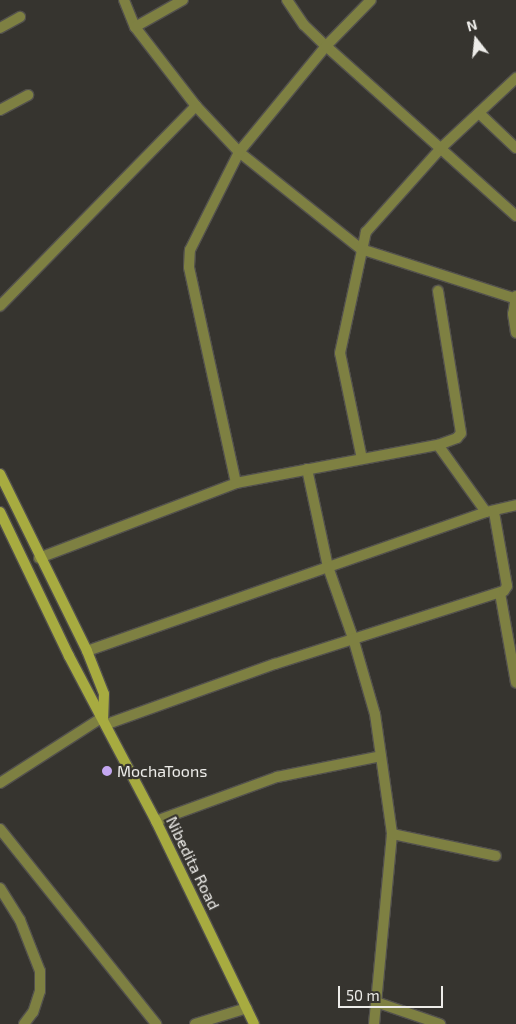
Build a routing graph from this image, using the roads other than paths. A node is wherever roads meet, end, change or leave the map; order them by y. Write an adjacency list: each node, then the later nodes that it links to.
1 (124, 0): 6 (street)
2 (183, 0): 6 (street)
3 (287, 0): 8 (street)
4 (370, 0): 8 (street)
5 (20, 17): 7 (street)
6 (135, 27): 11 (street)
7 (0, 28)
8 (326, 46): 14 (street); 16 (street)
9 (516, 78): 13 (street)
10 (28, 95): 12 (street)
11 (196, 106): 16 (street); 21 (street)
12 (0, 110)
13 (479, 113): 14 (street); 15 (street)
14 (441, 148): 17 (street); 18 (street)
15 (516, 148)
16 (239, 152): 18 (street); 27 (street)
17 (516, 216)
18 (362, 249): 20 (street); 24 (street)
19 (438, 291): 23 (street)
20 (515, 297): 22 (street)
21 (0, 306)
22 (516, 333)
23 (438, 445): 24 (street); 30 (street)
24 (362, 459): 25 (street)
25 (307, 469): 27 (street); 32 (street)
26 (0, 474): 31 (street, Nibedita Road)
27 (236, 483): 31 (street)
28 (516, 504): 30 (street)
29 (0, 512): 37 (street, Nibedita Road)
30 (490, 512): 32 (street); 33 (street)
31 (39, 558): 35 (street, Nibedita Road)
32 (328, 567): 34 (street); 35 (street)
33 (500, 593): 34 (street); 36 (street)
34 (353, 638): 37 (street); 38 (street)
35 (87, 650): 37 (street, Nibedita Road)
36 (516, 683)
37 (105, 720): 39 (street); 40 (street, Nibedita Road)
38 (381, 756): 40 (street); 42 (street)
39 (0, 783)
40 (156, 821): 46 (street, Nibedita Road)
41 (0, 829): 48 (street)
42 (392, 834): 43 (street); 45 (street)
43 (496, 856)
44 (0, 888): 47 (street)
45 (376, 1002): 51 (street); 52 (street)
46 (247, 1008): 49 (street); 50 (street, Nibedita Road)
47 (24, 1024)
48 (156, 1024)
49 (195, 1024)
50 (254, 1024)
51 (374, 1024)
52 (440, 1024)

